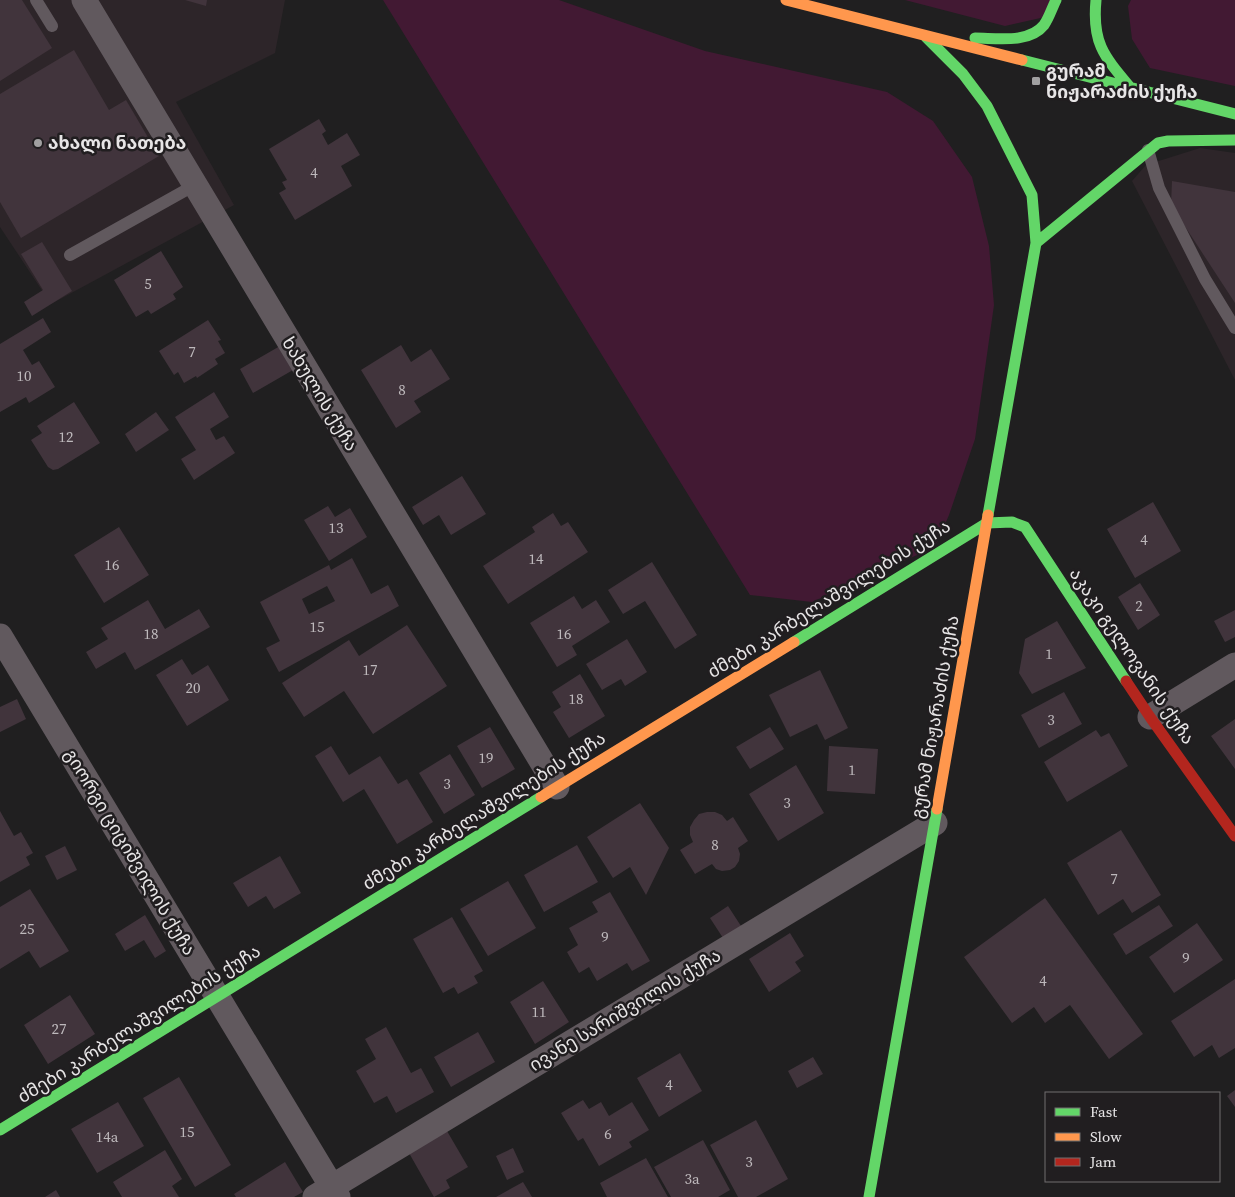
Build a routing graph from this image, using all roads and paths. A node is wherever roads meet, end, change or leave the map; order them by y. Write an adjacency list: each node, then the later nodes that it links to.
1 (36, 0): 6 (lane)
2 (84, 0): 12 (street, ხახულის ქუჩა)
3 (786, 0): 7 (main road)
4 (1056, 0): 7 (main road)
5 (1096, 0): 8 (main road)
6 (52, 26)
7 (926, 37): 8 (main road); 13 (main road, გურამ ნიჟარაძის ქუჩა)
8 (1129, 86): 9 (main road)
9 (1235, 114)
10 (1235, 140): 11 (main road)
11 (1148, 150): 13 (main road); 15 (lane)
12 (195, 185): 14 (lane); 20 (street, ხახულის ქუჩა)
13 (1036, 243): 16 (main road, გურამ ნიჟარაძის ქუჩა)
14 (70, 255)
15 (1235, 328)
16 (987, 523): 19 (main road, აკაკი გელოვანის ქუჩა); 20 (main road, ძმები კარბელაშვილების ქუჩა); 21 (main road, გურამ ნიჟარაძის ქუჩა)
17 (0, 636): 23 (street, გიორგი ციციშვილის ქუჩა)
18 (1235, 665): 19 (street)
19 (1150, 717): 22 (main road, აკაკი გელოვანის ქუჩა)
20 (557, 787): 23 (main road, ძმები კარბელაშვილების ქუჩა)
21 (935, 823): 25 (main road, გურამ ნიჟარაძის ქუჩა); 26 (street, ივანე სარიშვილის ქუჩა)
22 (1235, 836)
23 (217, 996): 24 (main road, ძმები კარბელაშვილების ქუჩა); 26 (street, გიორგი ციციშვილის ქუჩა)
24 (0, 1130)
25 (870, 1193): 27 (lane)
26 (328, 1194)
27 (857, 1197)

